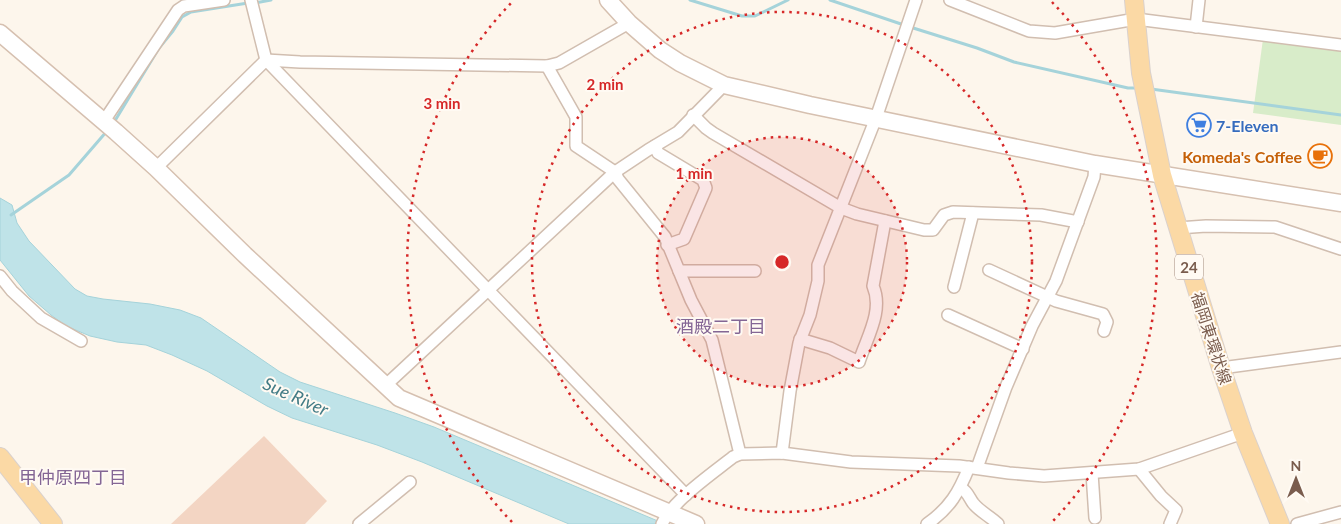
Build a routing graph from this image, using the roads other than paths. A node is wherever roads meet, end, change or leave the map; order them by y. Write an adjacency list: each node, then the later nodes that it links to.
1 (224, 0): 18 (street)
2 (251, 0): 13 (street)
3 (608, 0): 9 (street)
4 (916, 0): 17 (street)
5 (950, 0): 8 (street)
6 (1134, 0): 8 (main road, 福岡東環状線 / 24)
7 (1199, 0): 10 (street)
8 (1136, 19): 10 (street); 23 (main road, 福岡東環状線 / 24)
9 (629, 23): 14 (street); 15 (street)
10 (1196, 27): 12 (street)
11 (0, 33): 18 (street)
12 (1341, 45)
13 (266, 60): 14 (street); 21 (street); 37 (street)
14 (547, 66): 22 (street)
15 (724, 85): 16 (street); 17 (street)
16 (693, 115): 19 (street); 25 (street)
17 (876, 118): 20 (street); 25 (street)
18 (110, 126): 21 (street)
19 (655, 146): 22 (street); 30 (street)
20 (1095, 164): 23 (street); 28 (street)
21 (156, 168): 46 (street)
22 (615, 172): 30 (street); 37 (street)
23 (1162, 175): 24 (street); 29 (main road, 福岡東環状線 / 24)
24 (1341, 203)
25 (841, 208): 27 (street); 41 (street)
26 (973, 212): 27 (street); 28 (street); 36 (street)
27 (885, 221): 41 (street)
28 (1078, 222): 38 (street)
29 (1178, 228): 31 (street); 45 (main road, 福岡東環状線 / 24)
30 (667, 245): 33 (street)
31 (1341, 250)
32 (989, 270): 38 (street)
33 (679, 271): 34 (street); 49 (street)
34 (755, 272)
35 (0, 276): 42 (street)
36 (954, 287)
37 (487, 290): 46 (street); 56 (street)
38 (1047, 298): 40 (street); 43 (street)
39 (948, 315): 43 (street)
40 (1104, 331)
41 (800, 339): 48 (street)
42 (81, 341)
43 (1023, 349): 51 (street)
44 (1341, 352): 45 (street)
45 (1221, 368): 47 (main road, 福岡東環状線 / 24)
46 (386, 385): 59 (street)
47 (1243, 433): 52 (street); 66 (main road, 福岡東環状線 / 24)
48 (782, 453): 49 (street); 51 (street)
49 (740, 454): 56 (street)
50 (0, 457): 60 (main road)
51 (973, 467): 53 (street); 55 (street)
52 (1139, 469): 53 (street); 65 (street)
53 (1092, 473): 58 (street)
54 (410, 482): 61 (street)
55 (960, 488): 63 (street); 64 (street)
56 (686, 495): 59 (street)
57 (1341, 512): 67 (street)
58 (1095, 518)
59 (665, 519): 62 (street)
60 (53, 524)
61 (359, 524)
62 (696, 524)
63 (927, 524)
64 (998, 524)
65 (1170, 524)
66 (1280, 524)
67 (1297, 524)

